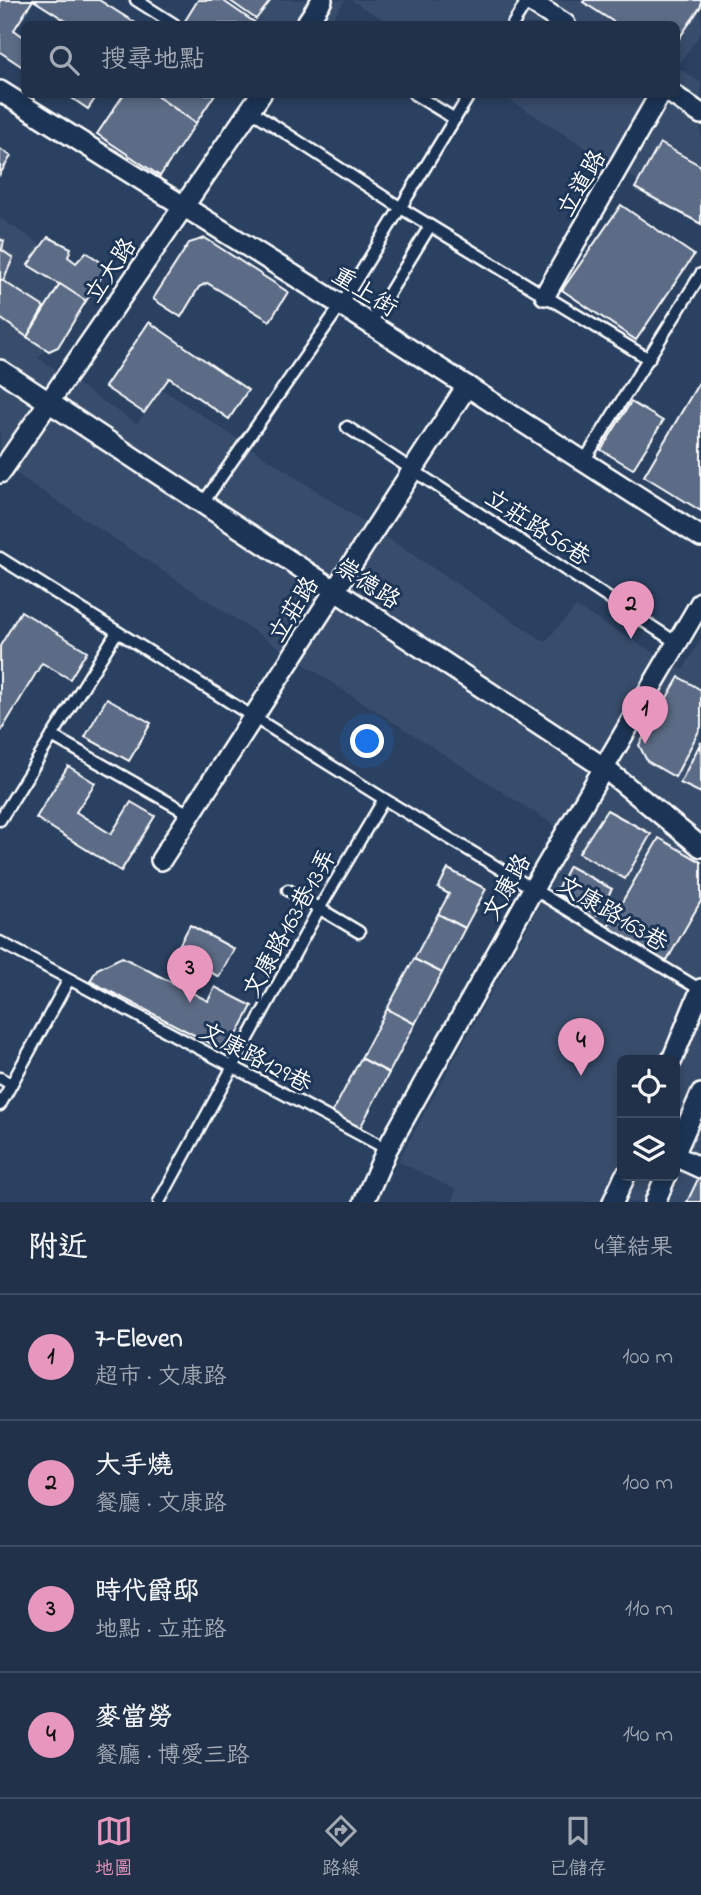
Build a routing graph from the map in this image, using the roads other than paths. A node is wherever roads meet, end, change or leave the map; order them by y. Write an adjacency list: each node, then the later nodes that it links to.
1 (136, 0): 4 (lane)
2 (322, 0): 5 (street)
3 (528, 0): 6 (lane); 7 (street)
4 (169, 21)
5 (308, 21)
6 (515, 21)
7 (560, 21)
8 (0, 91): 16 (street, 重上街)
9 (421, 98): 15 (lane)
10 (468, 98): 15 (lane)
11 (658, 98): 20 (street, 立道路)
12 (678, 98): 14 (street)
13 (255, 102): 16 (street, 立大路); 17 (lane)
14 (701, 114)
15 (455, 119): 17 (lane)
16 (183, 206): 21 (street, 重上街); 26 (street, 立大路)
17 (401, 208): 18 (lane); 21 (lane)
18 (430, 226): 20 (lane); 22 (lane)
19 (701, 274): 23 (lane)
20 (545, 295): 23 (lane)
21 (341, 304): 22 (street, 重上街); 31 (lane)
22 (371, 323): 25 (street, 重上街)
23 (649, 359): 28 (lane)
24 (0, 370): 26 (street, 崇德路)
25 (467, 386): 28 (street, 重上街); 29 (street, 立莊路)
26 (50, 402): 30 (street, 立大路); 31 (street, 崇德路)
27 (347, 427): 29 (lane, 立莊路56巷)
28 (584, 461): 32 (street, 重上街)
29 (411, 470): 34 (street, 立莊路); 37 (lane, 立莊路56巷)
30 (0, 473)
31 (203, 503): 34 (street, 崇德路)
32 (701, 537)
33 (0, 558): 36 (lane, 文康路163巷)
34 (334, 590): 38 (street, 立莊路); 40 (street, 崇德路)
35 (701, 602): 37 (street, 文康路)
36 (117, 632): 38 (lane, 文康路163巷); 39 (lane)
37 (677, 643): 40 (street, 文康路)
38 (254, 718): 41 (lane, 文康路163巷); 42 (street, 立莊路)
39 (52, 736): 42 (lane); 43 (lane)
40 (603, 767): 44 (street, 崇德路); 46 (street, 文康路)
41 (384, 799): 46 (lane, 文康路163巷); 48 (lane, 文康路163巷13弄)
42 (191, 815): 45 (street, 立莊路)
43 (0, 820)
44 (701, 847)
45 (161, 860)
46 (533, 889): 52 (lane, 文康路163巷); 60 (street, 文康路)
47 (288, 890): 48 (lane)
48 (319, 909): 49 (lane); 54 (lane, 文康路163巷13弄)
49 (359, 932)
50 (0, 942): 51 (lane, 文康路129巷)
51 (68, 981): 54 (lane, 文康路129巷); 56 (lane)
52 (701, 990): 53 (street)
53 (674, 1055)
54 (232, 1068): 60 (lane, 文康路129巷); 65 (lane, 文康路163巷13弄)
55 (0, 1078): 56 (lane)
56 (11, 1084): 58 (lane)
57 (701, 1094): 59 (street)
58 (0, 1105)
59 (680, 1142)
60 (387, 1150): 66 (street, 文康路)
61 (680, 1157): 62 (street)
62 (701, 1168)
63 (623, 1181): 67 (street)
64 (664, 1181): 68 (street)
65 (159, 1202)
66 (364, 1202)
67 (614, 1202)
68 (655, 1202)

